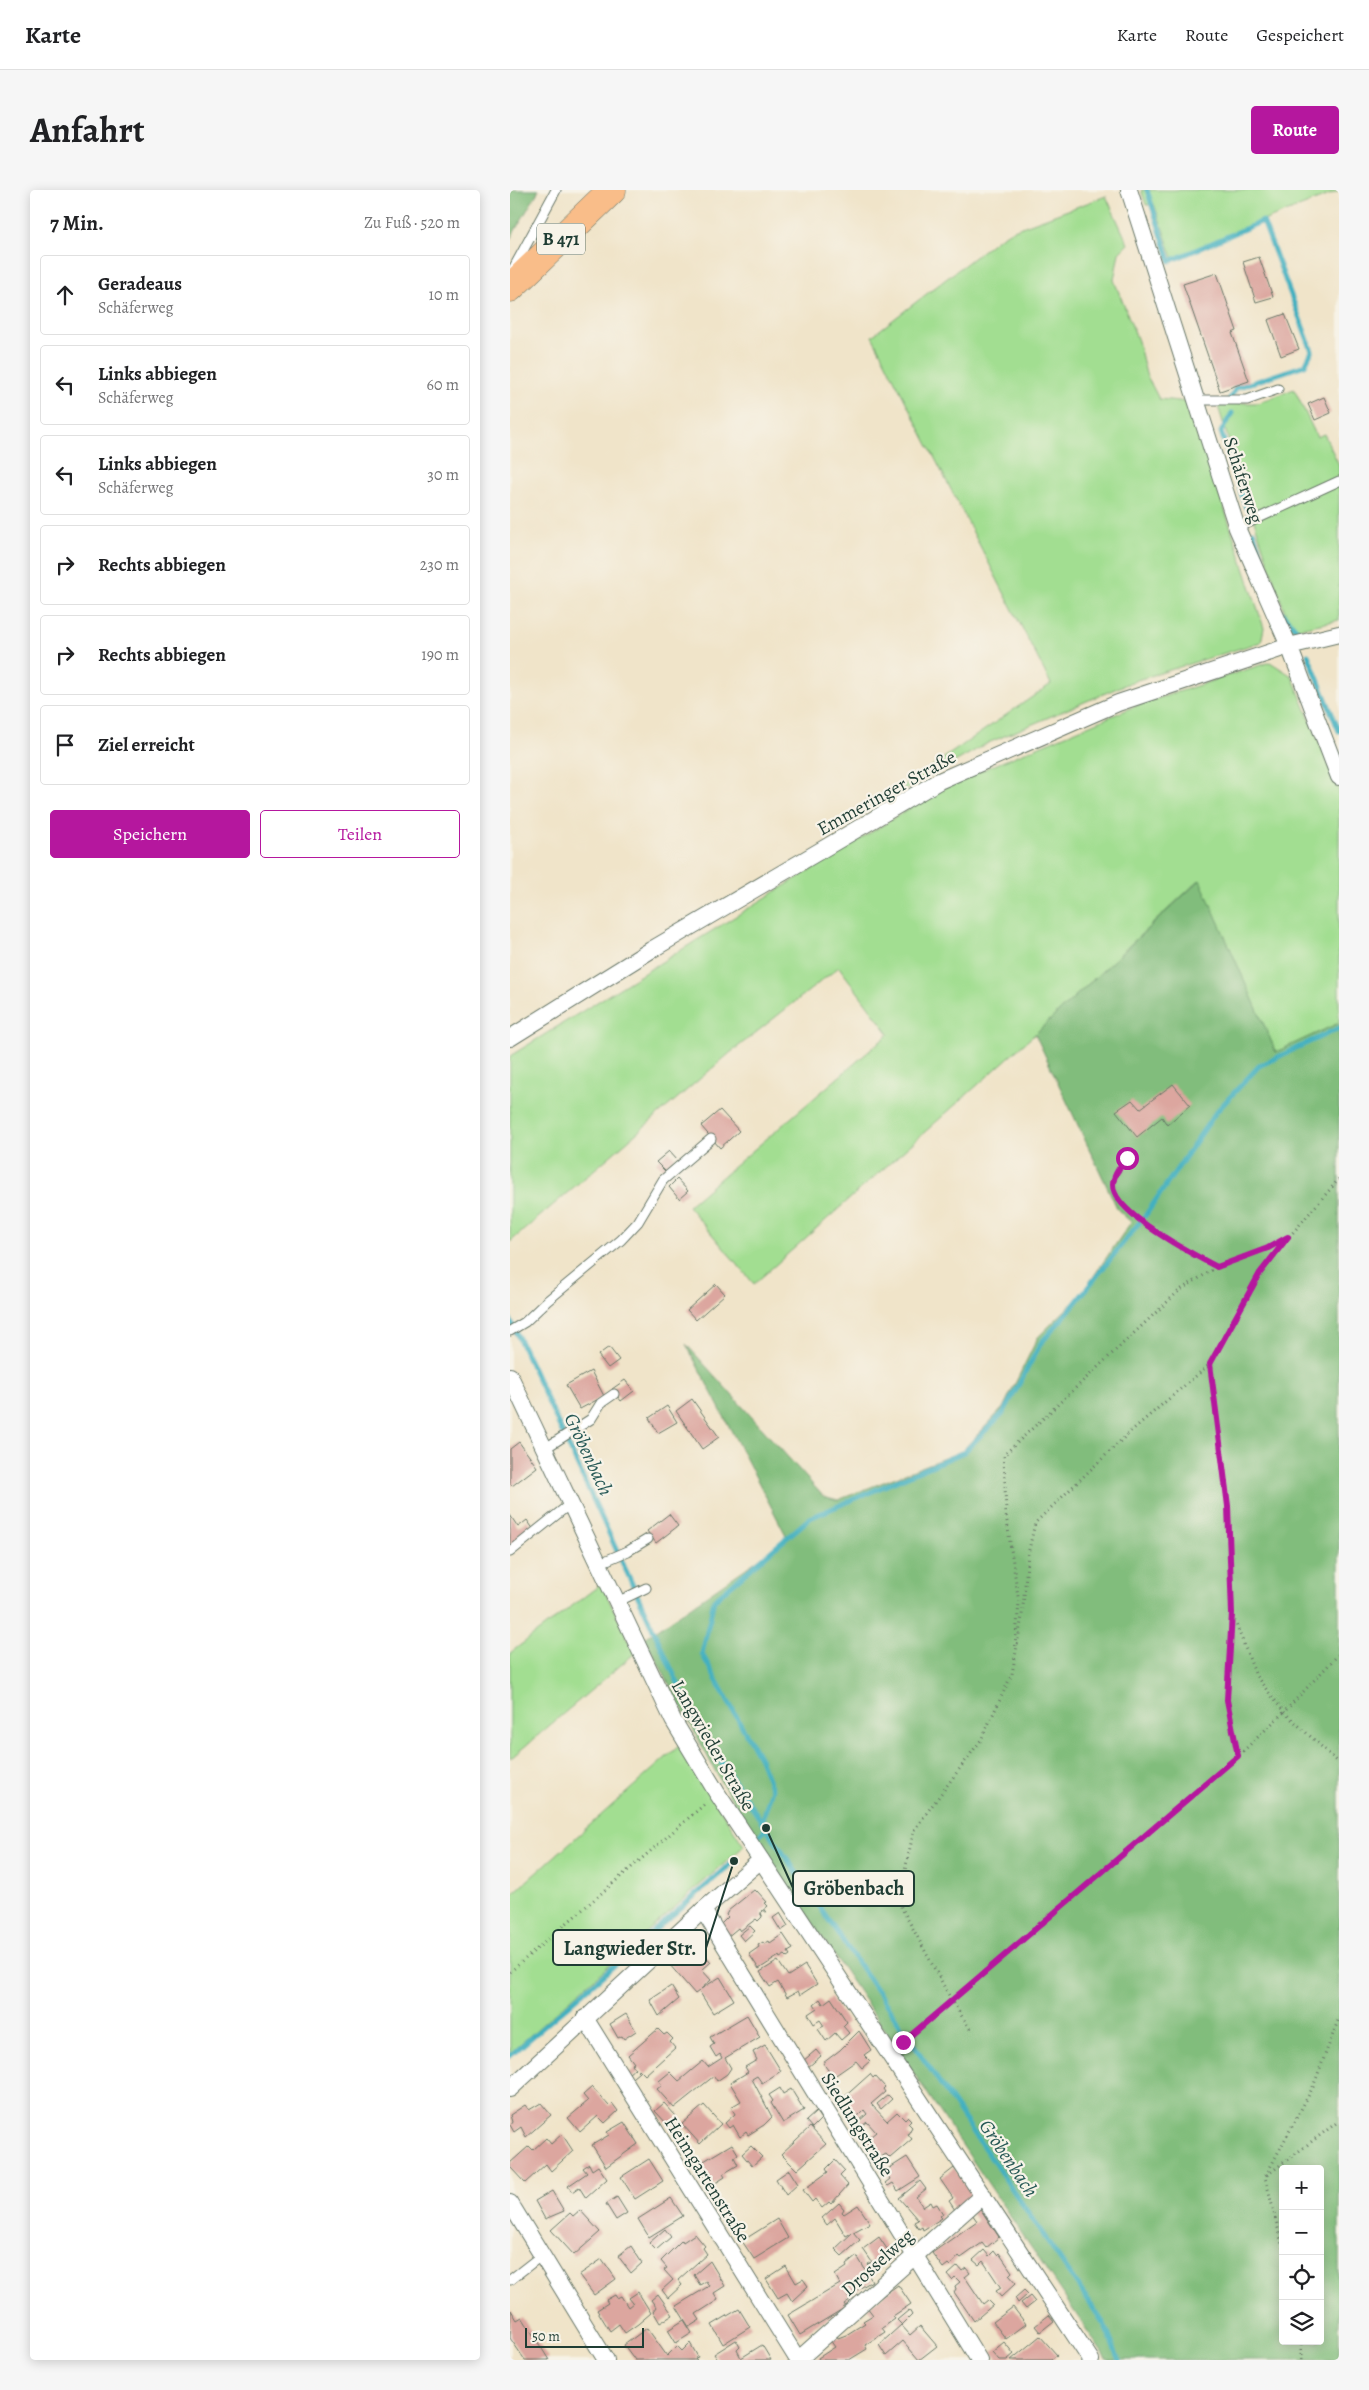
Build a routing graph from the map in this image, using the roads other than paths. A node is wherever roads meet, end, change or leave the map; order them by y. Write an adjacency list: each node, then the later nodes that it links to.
1 (556, 190): 4 (lane)
2 (612, 190): 5 (highway, B 471)
3 (1129, 190): 7 (street, Schäferweg)
4 (510, 275)
5 (510, 288)
6 (1278, 389): 7 (lane)
7 (1196, 400): 9 (street, Schäferweg)
8 (1339, 481): 9 (lane)
9 (1237, 528): 11 (street, Schäferweg)
10 (1339, 634): 11 (street, Emmeringer Straße)
11 (1289, 646): 12 (street, Schäferweg); 13 (street, Emmeringer Straße)
12 (1339, 777)
13 (510, 1038)
14 (711, 1139): 15 (lane)
15 (510, 1331)
16 (510, 1376): 18 (street, Langwieder Straße)
17 (614, 1394): 18 (lane)
18 (551, 1445): 19 (street, Langwieder Straße)
19 (570, 1504): 21 (lane); 22 (street, Langwieder Straße)
20 (648, 1539): 22 (lane)
21 (510, 1552)
22 (605, 1561): 24 (street, Langwieder Straße)
23 (646, 1588): 24 (lane)
24 (621, 1600): 25 (street, Langwieder Straße)
25 (761, 1860): 26 (street); 29 (street, Langwieder Straße)
26 (703, 1910): 27 (street); 32 (street, Siedlungstraße)
27 (585, 2018): 28 (street); 35 (street, Heimgartenstraße)
28 (510, 2089)
29 (983, 2194): 32 (street, Drosselweg); 37 (street, Langwieder Straße)
30 (510, 2203): 31 (street)
31 (542, 2255): 33 (lane); 34 (street)
32 (915, 2255): 35 (street, Drosselweg); 36 (street, Siedlungstraße)
33 (510, 2280)
34 (606, 2360)
35 (798, 2360)
36 (979, 2360)
37 (1091, 2360)

